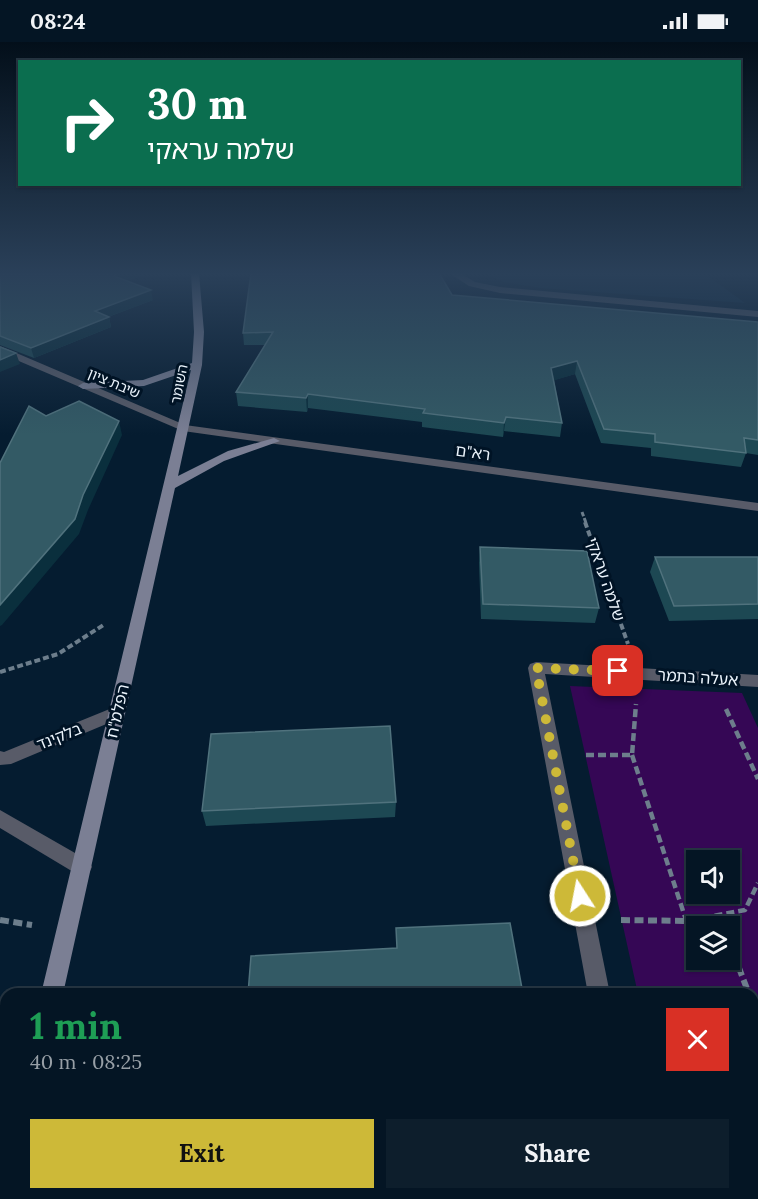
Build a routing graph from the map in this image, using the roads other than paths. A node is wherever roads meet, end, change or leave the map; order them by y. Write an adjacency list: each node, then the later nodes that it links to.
1 (199, 327): 3 (street, השומר)
2 (0, 349): 4 (street, שיבת ציון)
3 (197, 365): 4 (street); 5 (street, השומר)
4 (83, 386): 5 (street, שיבת ציון)
5 (183, 428): 6 (street, רא"ם); 7 (street, הפלמ"ח)
6 (274, 441): 7 (street); 8 (street, רא"ם)
7 (170, 486): 10 (street, הפלמ"ח)
8 (758, 507)
9 (758, 681): 15 (street, אעלה בתמר)
10 (117, 712): 11 (street, בלקינד); 13 (street, הפלמ"ח)
11 (0, 758)
12 (0, 818): 13 (street)
13 (82, 867): 14 (street, הפלמ"ח)
14 (53, 988)
15 (598, 988)

